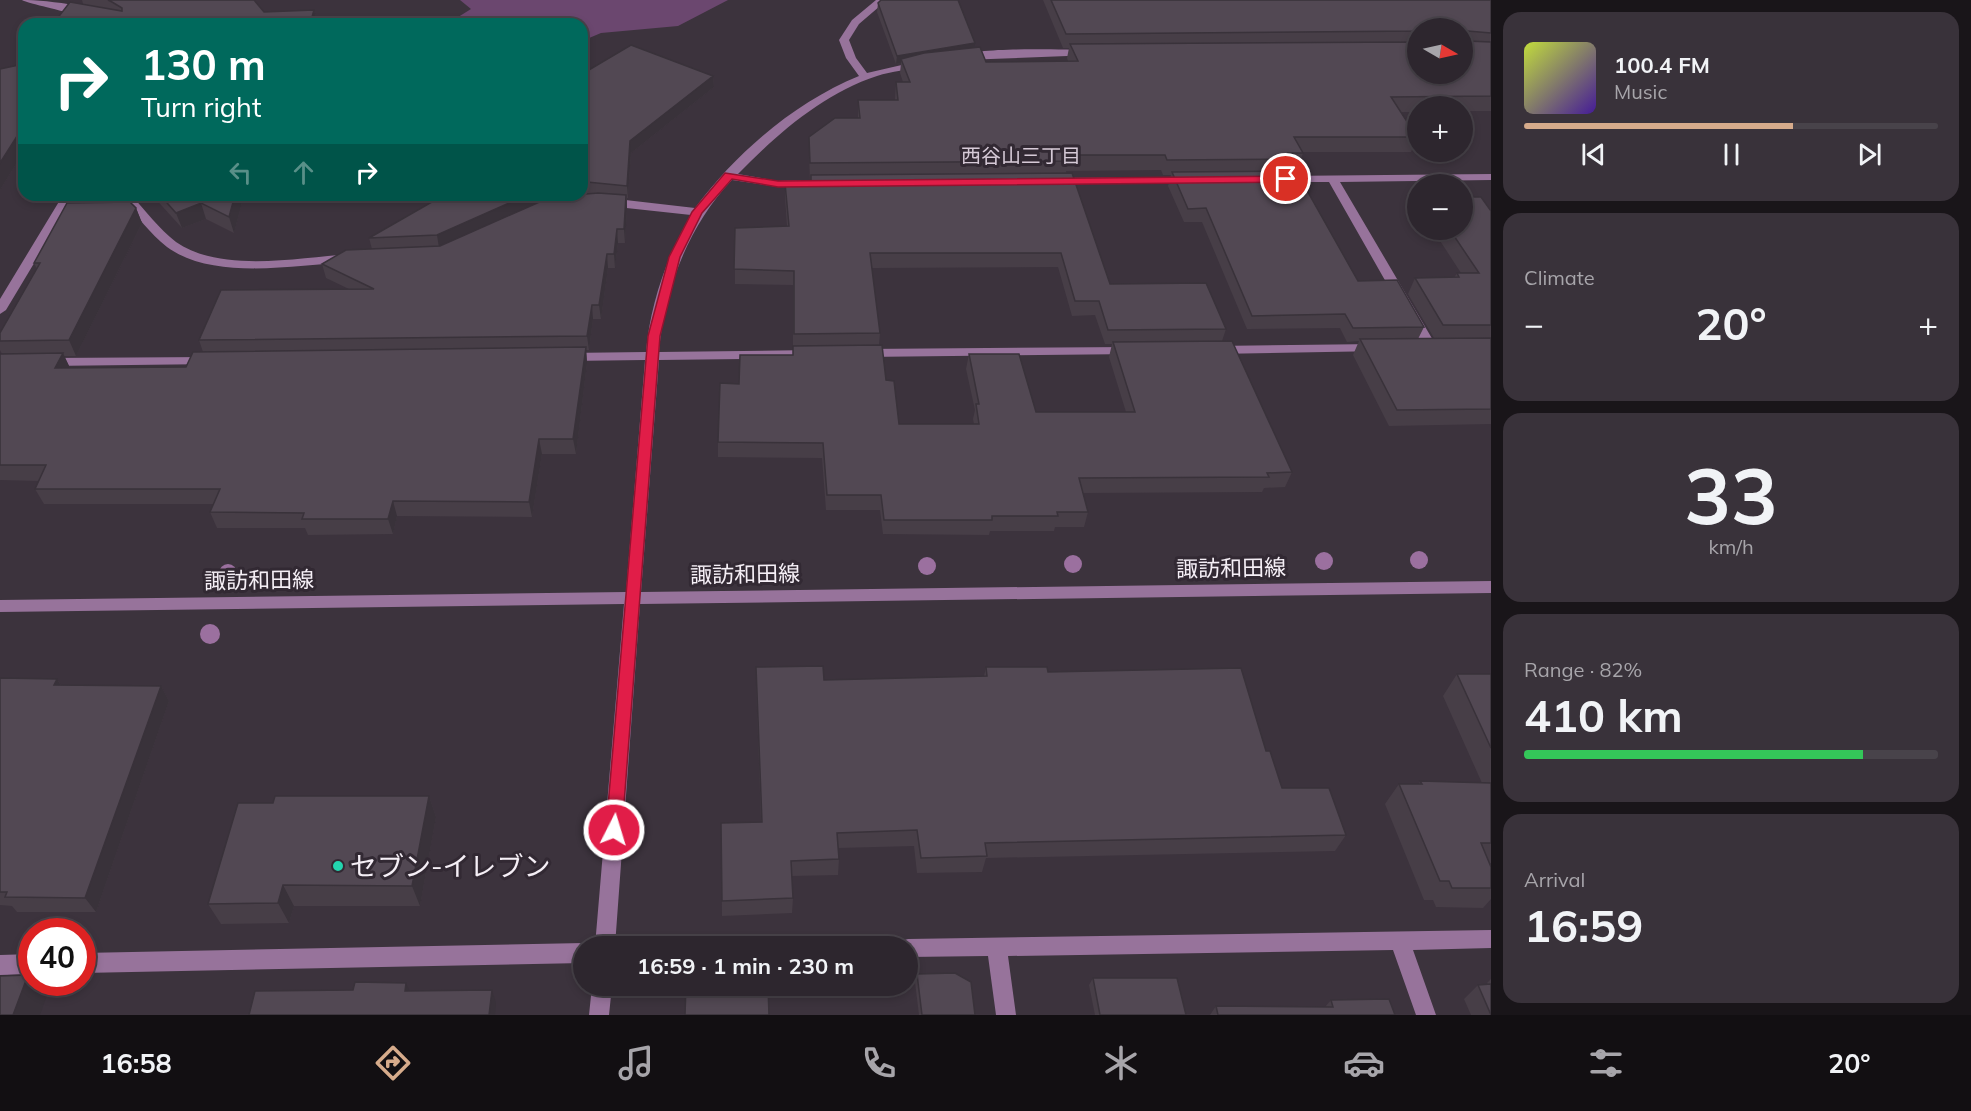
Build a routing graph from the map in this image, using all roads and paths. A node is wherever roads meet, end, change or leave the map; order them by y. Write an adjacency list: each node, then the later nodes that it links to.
1 (27, 0): 3 (street)
2 (882, 0): 7 (street)
3 (107, 18)
4 (1099, 53): 5 (street)
5 (952, 59)
6 (931, 61): 7 (street)
7 (866, 78): 8 (street)
8 (729, 176): 14 (street); 18 (street)
9 (1491, 177): 10 (street)
10 (1332, 178): 11 (street); 21 (street)
11 (1273, 179)
12 (1202, 180): 13 (street)
13 (1038, 181)
14 (814, 183)
15 (65, 201): 20 (street)
16 (130, 201): 19 (street)
17 (599, 201): 18 (street)
18 (697, 212): 27 (street)
19 (364, 257)
20 (0, 310)
21 (1429, 347)
22 (1394, 348): 24 (street)
23 (1142, 350): 26 (street)
24 (1202, 350)
25 (830, 354): 27 (street)
26 (854, 354)
27 (653, 356): 28 (street); 32 (street)
28 (558, 357)
29 (226, 360): 30 (street)
30 (36, 363)
31 (1491, 587): 32 (street, 諏訪和田線)
32 (633, 598): 33 (street, 諏訪和田線); 34 (street)
33 (0, 606)
34 (606, 936)
35 (1491, 939): 36 (street)
36 (1400, 941): 37 (street); 46 (street)
37 (997, 946): 38 (street); 45 (street)
38 (918, 948)
39 (573, 953): 40 (street)
40 (96, 963)
41 (18, 964): 42 (street)
42 (0, 965)
43 (601, 996): 44 (street)
44 (599, 1015)
45 (1006, 1015)
46 (1426, 1015)

